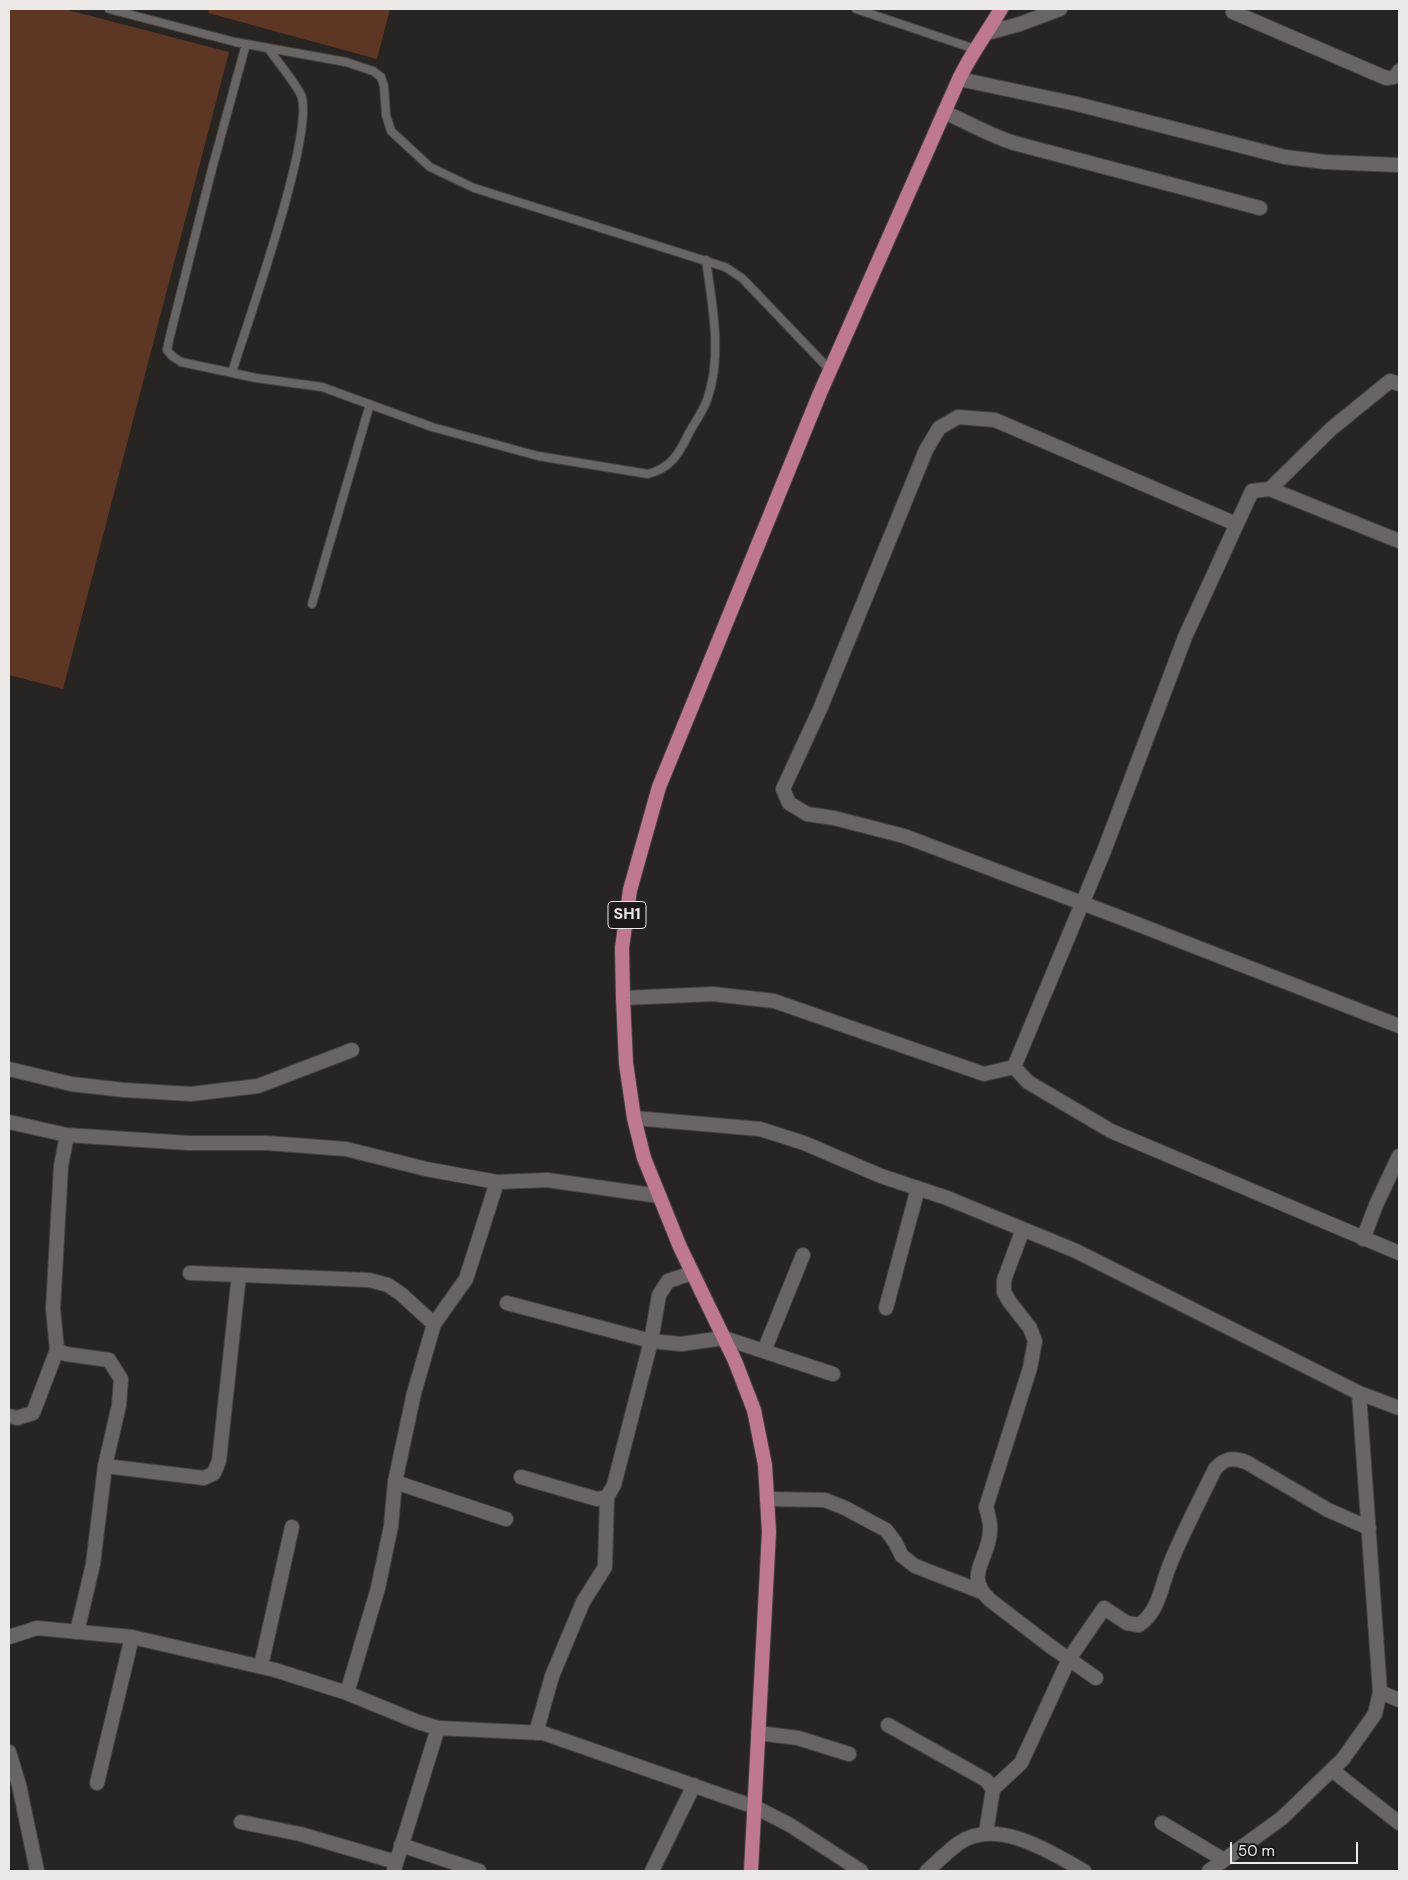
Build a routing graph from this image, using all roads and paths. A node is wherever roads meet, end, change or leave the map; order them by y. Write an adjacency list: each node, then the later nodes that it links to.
1 (109, 9): 7 (lane)
2 (856, 9): 9 (lane)
3 (1001, 9): 6 (main road, SH1)
4 (1060, 9): 6 (street)
5 (1233, 12): 10 (street)
6 (987, 33): 9 (main road, SH1)
7 (246, 44): 8 (lane); 17 (lane)
8 (268, 48): 15 (lane); 17 (lane)
9 (975, 49): 11 (main road, SH1)
10 (1399, 71)
11 (959, 79): 12 (main road, SH1); 13 (street)
12 (944, 112): 14 (street); 16 (main road, SH1)
13 (1399, 165)
14 (1260, 208)
15 (706, 260): 16 (lane); 19 (lane)
16 (830, 370): 25 (main road, SH1)
17 (232, 372): 19 (lane)
18 (1399, 384): 20 (street)
19 (370, 404): 23 (lane)
20 (1270, 489): 21 (street); 22 (street)
21 (1236, 524): 24 (street); 24 (street)
22 (1399, 541)
23 (312, 604)
24 (1082, 904): 26 (street); 28 (street)
25 (623, 998): 28 (street); 30 (main road, SH1)
26 (1399, 1026)
27 (352, 1050): 29 (street)
28 (1014, 1067): 38 (street)
29 (9, 1069)
30 (634, 1118): 35 (street); 36 (main road, SH1)
31 (9, 1122): 32 (street)
32 (67, 1135): 34 (street); 49 (street)
33 (1399, 1156): 38 (street)
34 (497, 1182): 36 (street); 46 (street)
35 (918, 1188): 37 (street); 45 (street)
36 (659, 1196): 42 (main road, SH1)
37 (1023, 1229): 52 (street); 63 (street)
38 (1363, 1239): 39 (street)
39 (1399, 1253)
40 (803, 1255): 50 (street)
41 (190, 1273): 43 (street)
42 (692, 1273): 47 (main road, SH1); 48 (street)
43 (239, 1275): 46 (street); 55 (street)
44 (507, 1303): 48 (street)
45 (886, 1308)
46 (434, 1324): 57 (street)
47 (724, 1338): 48 (street); 50 (street); 59 (main road, SH1)
48 (651, 1341): 58 (street)
49 (57, 1350): 54 (street); 55 (street)
50 (764, 1351): 51 (street)
51 (833, 1374)
52 (1359, 1393): 53 (street); 62 (street)
53 (1399, 1408)
54 (9, 1416)
55 (105, 1466): 64 (street)
56 (521, 1477): 58 (street)
57 (395, 1482): 60 (street); 71 (street)
58 (607, 1497): 76 (street)
59 (767, 1499): 63 (street); 75 (main road, SH1)
60 (506, 1519)
61 (292, 1527): 68 (street)
62 (1369, 1528): 67 (street); 70 (street)
63 (982, 1592): 67 (street)
64 (77, 1632): 65 (street); 66 (street)
65 (9, 1636)
66 (132, 1637): 68 (street); 80 (street)
67 (1069, 1659): 69 (street); 82 (street)
68 (260, 1666): 71 (street)
69 (1096, 1678)
70 (1380, 1692): 72 (street); 79 (street)
71 (347, 1693): 74 (street)
72 (1399, 1700)
73 (888, 1725): 82 (street)
74 (438, 1728): 76 (street); 88 (street)
75 (758, 1732): 78 (street); 83 (main road, SH1)
76 (536, 1733): 81 (street)
77 (9, 1752): 91 (street)
78 (849, 1754)
79 (1332, 1770): 86 (street); 89 (street)
80 (97, 1784)
81 (694, 1786): 83 (street); 93 (street)
82 (993, 1789): 87 (street)
83 (755, 1807): 94 (main road, SH1); 95 (street)
84 (241, 1822): 90 (street)
85 (1162, 1823): 89 (street)
86 (1399, 1823)
87 (986, 1833): 96 (street); 97 (street)
88 (401, 1845): 90 (street); 92 (street)
89 (1224, 1860): 98 (street)
90 (395, 1867)
91 (37, 1871)
92 (479, 1871)
93 (652, 1871)
94 (751, 1871)
95 (860, 1871)
96 (927, 1871)
97 (1084, 1871)
98 (1209, 1871)

